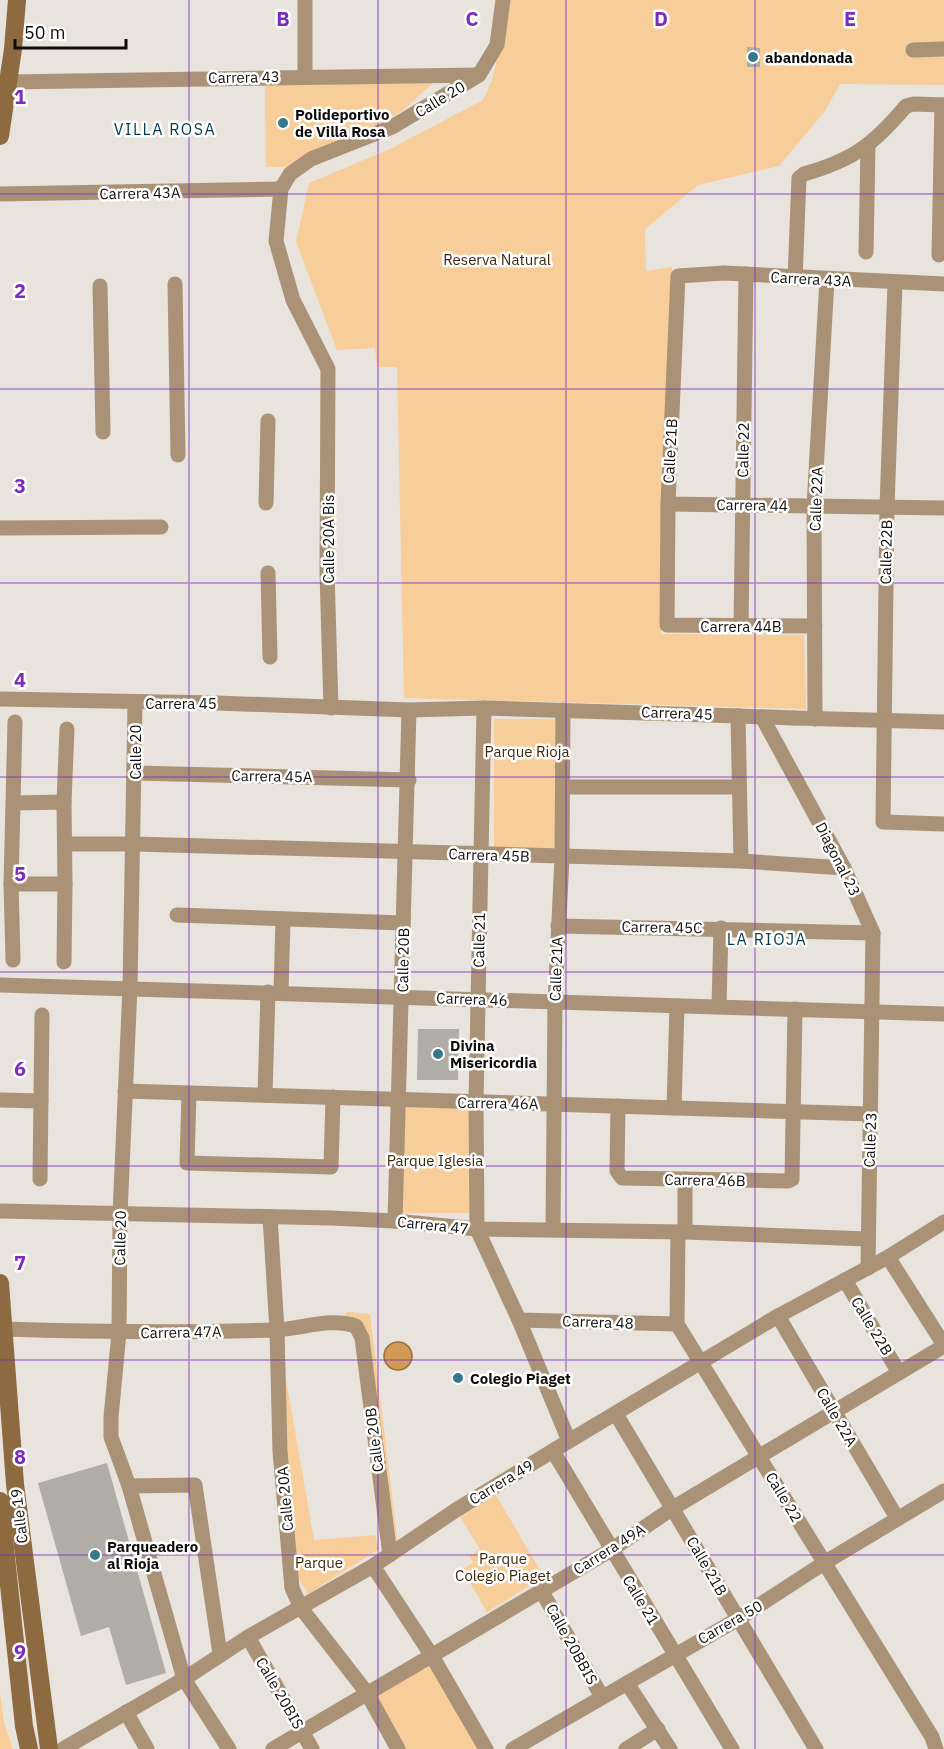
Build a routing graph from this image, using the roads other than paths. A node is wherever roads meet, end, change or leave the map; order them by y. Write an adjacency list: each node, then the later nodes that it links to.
1 (17, 0): 8 (main road)
2 (305, 0): 7 (street)
3 (503, 0): 6 (street, Calle 20)
4 (944, 49): 5 (street)
5 (913, 50)
6 (479, 75): 7 (street, Carrera 43); 12 (street, Calle 20)
7 (305, 76): 8 (street, Carrera 43)
8 (8, 82): 10 (main road)
9 (943, 105): 11 (street); 15 (street)
10 (0, 136)
11 (868, 146): 14 (street); 18 (street)
12 (281, 189): 13 (street, Carrera 43A); 42 (street, Calle 20A Bis)
13 (0, 194)
14 (866, 252)
15 (939, 255)
16 (746, 274): 17 (street, Carrera 43A); 18 (street, Carrera 43A); 29 (street, Calle 22)
17 (678, 276): 28 (street, Calle 21B)
18 (795, 279): 19 (street, Carrera 43A)
19 (827, 280): 20 (street, Carrera 43A); 30 (street, Calle 22A)
20 (895, 283): 22 (street, Carrera 43A); 31 (street, Calle 22B)
21 (176, 284): 26 (street)
22 (944, 284)
23 (100, 286): 25 (street)
24 (268, 421): 27 (street)
25 (102, 432)
26 (178, 455)
27 (266, 503)
28 (668, 504): 29 (street, Carrera 44); 36 (street, Calle 21B)
29 (742, 504): 30 (street, Carrera 44); 37 (street, Calle 22)
30 (814, 506): 31 (street, Carrera 44); 38 (street, Calle 22A)
31 (887, 507): 32 (street, Carrera 44); 49 (street, Calle 22B)
32 (944, 508)
33 (161, 527): 34 (street)
34 (0, 528)
35 (268, 573): 39 (street)
36 (667, 625): 37 (street, Carrera 44B)
37 (741, 626): 38 (street, Carrera 44B)
38 (815, 626): 48 (street, Calle 22A)
39 (270, 657)
40 (0, 699): 41 (street, Carrera 45)
41 (135, 703): 42 (street, Carrera 45); 53 (street, Calle 20)
42 (331, 708): 44 (street, Carrera 45)
43 (484, 708): 44 (street, Carrera 45); 45 (street, Carrera 45); 64 (street, Calle 21)
44 (404, 710): 54 (street, Calle 20B)
45 (563, 710): 46 (street, Carrera 45); 55 (street, Calle 21A)
46 (739, 716): 48 (street, Carrera 45, bridge); 56 (street)
47 (762, 717): 67 (street, Diagonal 23)
48 (815, 719): 49 (street, Carrera 45)
49 (884, 721): 51 (street, Carrera 45); 59 (street, Calle 22B)
50 (15, 722): 58 (street)
51 (944, 722)
52 (67, 729): 57 (street)
53 (135, 773): 54 (street, Carrera 45A); 62 (street, Calle 20)
54 (409, 780): 63 (street, Calle 20B)
55 (564, 787): 56 (street); 65 (street, Calle 21A)
56 (739, 787): 66 (street)
57 (64, 802): 58 (street); 61 (street)
58 (14, 803): 60 (street)
59 (944, 824)
60 (6, 840): 68 (street)
61 (65, 844): 62 (street, Carrera 45B); 69 (street)
62 (135, 844): 63 (street, Carrera 45B); 79 (street, Calle 20)
63 (406, 852): 64 (street, Carrera 45B); 72 (street, Calle 20B)
64 (480, 854): 65 (street, Carrera 45B); 82 (street, Calle 21)
65 (562, 858): 66 (street, Carrera 45B); 73 (street, Calle 21A)
66 (741, 861): 67 (street, Carrera 45B)
67 (844, 868): 75 (street, Diagonal 23)
68 (11, 884): 69 (street); 76 (street)
69 (64, 884): 77 (street)
70 (177, 915): 71 (street)
71 (283, 919): 72 (street); 80 (street)
72 (404, 922): 81 (street, Calle 20B)
73 (558, 926): 74 (street, Carrera 45C); 83 (street, Calle 21A)
74 (721, 928): 75 (street, Carrera 45C); 85 (street)
75 (873, 933): 87 (street, Diagonal 23)
76 (13, 960)
77 (64, 962)
78 (0, 985): 79 (street, Carrera 46)
79 (130, 987): 80 (street, Carrera 46); 90 (street, Calle 20)
80 (274, 992): 81 (street, Carrera 46); 92 (street)
81 (403, 995): 82 (street, Carrera 46); 95 (street, Calle 20B)
82 (478, 999): 83 (street, Carrera 46); 97 (street, Calle 21)
83 (555, 1002): 84 (street, Carrera 46); 98 (street, Calle 21A)
84 (677, 1006): 85 (street, Carrera 46); 100 (street)
85 (719, 1006): 86 (street, Carrera 46)
86 (795, 1009): 87 (street, Carrera 46); 101 (street)
87 (873, 1011): 88 (street, Carrera 46); 102 (street, Calle 23)
88 (944, 1014)
89 (42, 1015): 96 (street)
90 (125, 1091): 91 (street, Carrera 46A); 106 (street, Calle 20)
91 (189, 1093): 92 (street, Carrera 46A); 93 (street)
92 (266, 1095): 93 (street, Carrera 46A)
93 (333, 1097): 95 (street, Carrera 46A)
94 (0, 1100): 96 (street)
95 (399, 1100): 97 (street, Carrera 46A); 108 (street, Calle 20B)
96 (41, 1101): 103 (street)
97 (476, 1102): 98 (street, Carrera 46A); 110 (street, Calle 21)
98 (554, 1104): 99 (street, Carrera 46A); 111 (street, Calle 21A)
99 (618, 1106): 100 (street, Carrera 46A); 104 (street, Carrera 46B)
100 (674, 1108): 101 (street, Carrera 46A)
101 (792, 1112): 102 (street, Carrera 46A); 104 (street, Carrera 46B)
102 (872, 1114): 113 (street, Calle 23)
103 (40, 1179)
104 (685, 1179): 112 (street)
105 (0, 1211): 106 (street, Carrera 47)
106 (120, 1214): 107 (street, Carrera 47); 124 (street, Calle 20)
107 (270, 1216): 108 (street, Carrera 47); 123 (street, Calle 20A)
108 (395, 1221): 110 (street, Carrera 47)
109 (944, 1222): 114 (street, Carrera 49)
110 (477, 1229): 111 (street, Carrera 47); 119 (street, Calle 21)
111 (553, 1229): 112 (street, Carrera 47)
112 (682, 1232): 113 (street, Carrera 47); 120 (street)
113 (867, 1239): 115 (street, Calle 23)
114 (888, 1257): 115 (street, Carrera 49); 125 (street)
115 (868, 1268): 116 (street, Carrera 49)
116 (845, 1280): 118 (street, Carrera 49); 127 (street, Calle 22B)
117 (0, 1283): 122 (main road, Calle 19)
118 (778, 1316): 126 (street, Carrera 49); 128 (street, Calle 22A)
119 (519, 1320): 120 (street, Carrera 48); 130 (street, Calle 21)
120 (677, 1324): 126 (street, Calle 22)
121 (356, 1326): 123 (street, Carrera 47A); 141 (street, Calle 20B)
122 (4, 1329): 124 (street, Carrera 47A); 138 (main road, Calle 19)
123 (277, 1330): 124 (street, Carrera 47A); 147 (street, Calle 20A)
124 (119, 1333): 133 (street, Calle 20)
125 (944, 1346): 127 (street, Carrera 49A)
126 (703, 1362): 129 (street, Carrera 49); 132 (street, Calle 22)
127 (899, 1372): 128 (street, Carrera 49A)
128 (833, 1412): 132 (street, Carrera 49A); 137 (street, Calle 22A)
129 (616, 1414): 130 (street, Carrera 49); 136 (street, Calle 21B)
130 (569, 1441): 131 (street, Carrera 49)
131 (553, 1451): 140 (street, Calle 21); 141 (street, Carrera 49)
132 (759, 1456): 136 (street, Carrera 49A); 144 (street, Calle 22)
133 (129, 1486): 150 (street); 153 (street, Calle 20)
134 (944, 1491): 137 (street, Carrera 50)
135 (0, 1501): 139 (main road, Calle 19)
136 (673, 1508): 140 (street, Carrera 49A); 148 (street, Calle 21B)
137 (897, 1518): 144 (street, Carrera 50)
138 (22, 1535): 139 (street); 143 (main road, Calle 19)
139 (1, 1538): 142 (main road, Calle 19)
140 (610, 1550): 146 (street, Carrera 49A); 151 (street, Calle 21)
141 (390, 1556): 145 (street, Carrera 49)
142 (2, 1563): 143 (street); 161 (main road, Calle 19)
143 (25, 1563): 162 (main road, Calle 19)
144 (824, 1563): 148 (street, Carrera 50); 175 (street, Calle 22)
145 (373, 1566): 147 (street, Carrera 49); 152 (street)
146 (541, 1590): 152 (street, Carrera 49A); 156 (street, Calle 20BBIS)
147 (301, 1608): 149 (street, Carrera 49); 155 (street, Calle 20A)
148 (738, 1619): 151 (street, Carrera 50); 174 (street, Calle 21B)
149 (248, 1637): 150 (street, Carrera 49); 159 (street, Calle 20BIS)
150 (220, 1654): 153 (street, Carrera 49)
151 (674, 1654): 154 (street, Carrera 50); 173 (street, Calle 21)
152 (432, 1656): 155 (street, Carrera 49A); 169 (street)
153 (184, 1679): 157 (street, Carrera 49); 165 (street, Calle 20)
154 (627, 1683): 156 (street, Carrera 50); 158 (street)
155 (368, 1693): 159 (street, Carrera 49A); 168 (street, Calle 20A)
156 (602, 1698): 160 (street, Carrera 50)
157 (126, 1712): 163 (street, Carrera 49); 164 (street)
158 (658, 1729): 171 (street); 172 (street)
159 (302, 1731): 166 (street, Carrera 49A); 167 (street, Calle 20BIS)
160 (536, 1743): 170 (street, Carrera 50)
161 (29, 1749)
162 (49, 1749)
163 (63, 1749)
164 (147, 1749)
165 (229, 1749)
166 (273, 1749)
167 (312, 1749)
168 (398, 1749)
169 (486, 1749)
170 (513, 1749)
171 (626, 1749)
172 (670, 1749)
173 (732, 1749)
174 (816, 1749)
175 (936, 1749)

